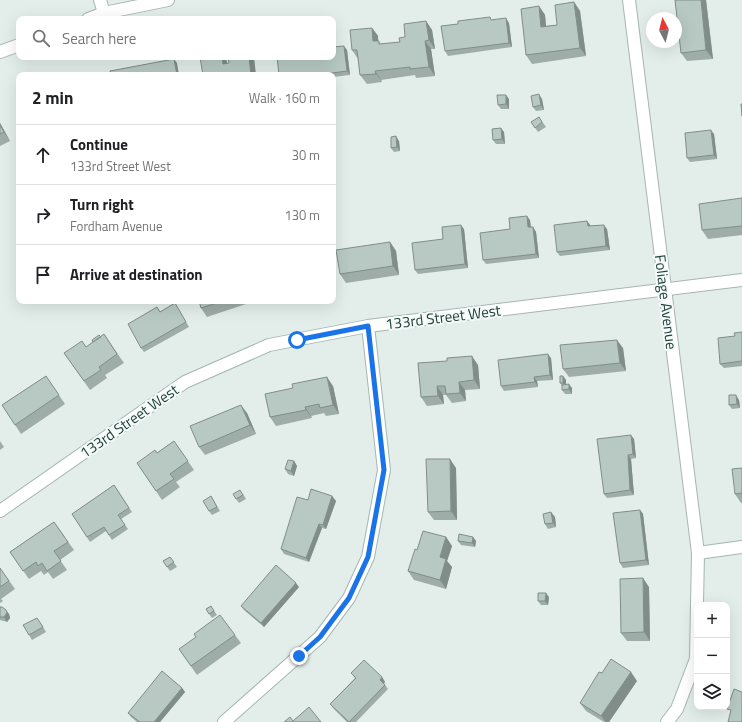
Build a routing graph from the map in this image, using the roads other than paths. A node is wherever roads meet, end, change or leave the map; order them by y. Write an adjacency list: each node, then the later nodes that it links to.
1 (100, 0): 4 (street)
2 (168, 0): 4 (street)
3 (628, 0): 9 (street, Foliage Avenue)
4 (104, 13): 5 (street)
5 (96, 16)
6 (16, 45): 7 (street)
7 (0, 52)
8 (742, 280): 9 (street, 133rd Street West)
9 (665, 289): 10 (street, 133rd Street West); 13 (street, Foliage Avenue)
10 (368, 326): 11 (street, 133rd Street West); 16 (street)
11 (0, 511)
12 (742, 547): 13 (street)
13 (698, 552): 14 (street, Foliage Avenue)
14 (697, 602)
15 (696, 638): 17 (street, Foliage Avenue)
16 (224, 722)
17 (667, 722)

